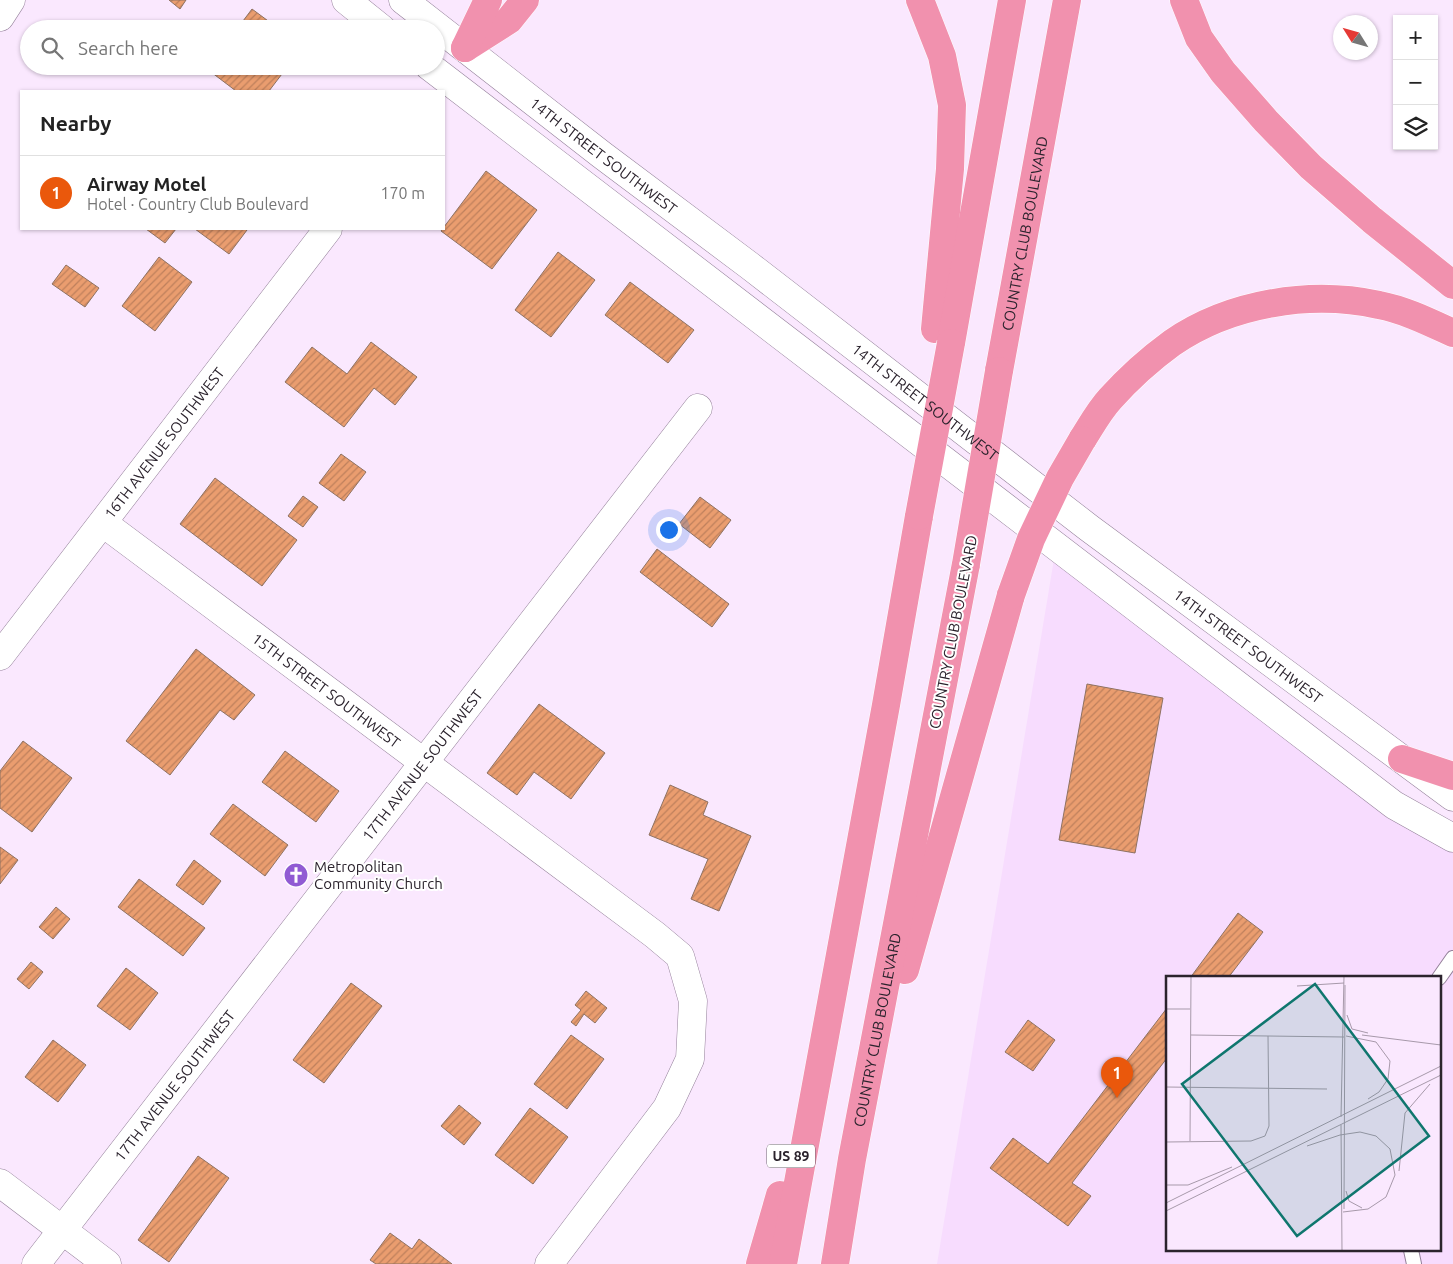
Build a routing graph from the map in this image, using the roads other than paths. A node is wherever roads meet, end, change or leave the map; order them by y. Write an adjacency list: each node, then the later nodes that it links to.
1 (11, 0): 10 (street)
2 (346, 0): 11 (street)
3 (403, 0): 12 (street, 14TH STREET SOUTHWEST)
4 (488, 0): 14 (highway)
5 (525, 0): 14 (highway)
6 (920, 0): 20 (highway)
7 (1012, 0): 20 (highway)
8 (1067, 0): 32 (highway, COUNTRY CLUB BOULEVARD, bridge)
9 (1184, 0): 18 (highway)
10 (0, 16)
11 (371, 20)
12 (429, 20)
13 (445, 33): 14 (street, 14TH STREET SOUTHWEST)
14 (465, 48): 15 (street); 24 (street, 14TH STREET SOUTHWEST)
15 (445, 68)
16 (435, 78): 28 (street)
17 (327, 230): 22 (street, 16TH AVENUE SOUTHWEST)
18 (1453, 285)
19 (1453, 333): 32 (highway, bridge)
20 (943, 336): 31 (highway, bridge)
21 (698, 408): 25 (street, 17TH AVENUE SOUTHWEST)
22 (104, 522): 23 (street, 16TH AVENUE SOUTHWEST); 25 (street, 15TH STREET SOUTHWEST)
23 (0, 656)
24 (1402, 759): 26 (highway); 27 (street, 14TH STREET SOUTHWEST)
25 (424, 763): 34 (street, 17TH AVENUE SOUTHWEST); 37 (street, 15TH STREET SOUTHWEST)
26 (1453, 776)
27 (1453, 797)
28 (1453, 838)
29 (1453, 958): 30 (lane)
30 (1440, 976)
31 (822, 1047): 38 (highway, US 89); 39 (highway)
32 (852, 1159): 40 (highway, COUNTRY CLUB BOULEVARD)
33 (0, 1183): 34 (street)
34 (62, 1230): 35 (street, 17TH AVENUE SOUTHWEST); 36 (street)
35 (36, 1264)
36 (107, 1264)
37 (549, 1264)
38 (760, 1264)
39 (783, 1264)
40 (835, 1264)

